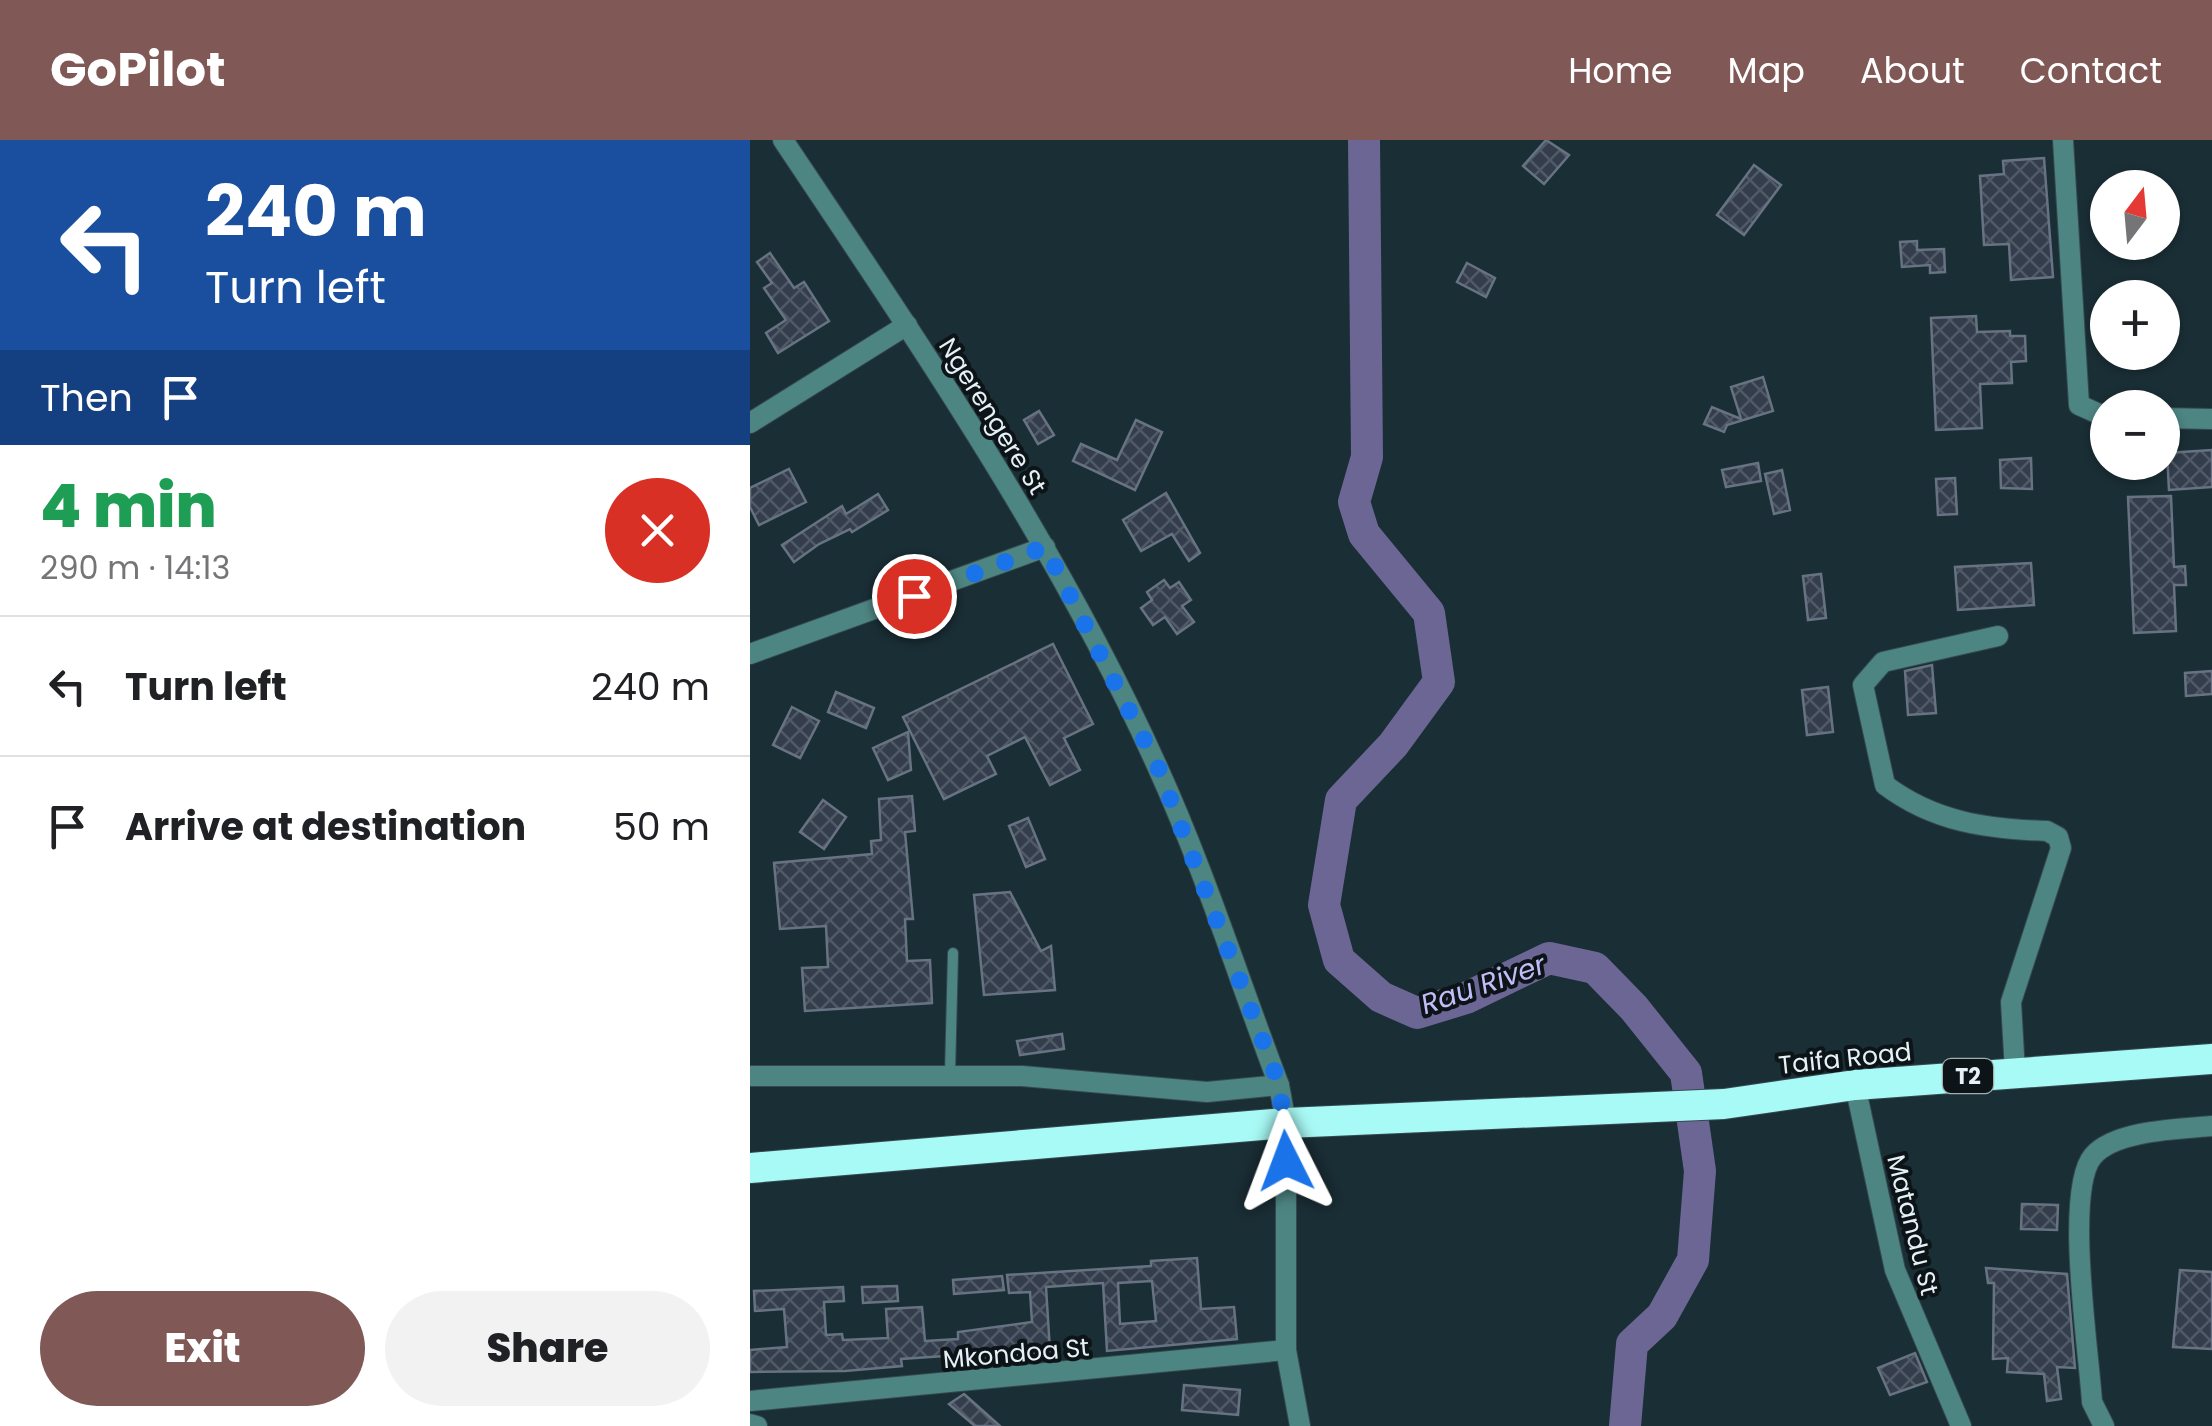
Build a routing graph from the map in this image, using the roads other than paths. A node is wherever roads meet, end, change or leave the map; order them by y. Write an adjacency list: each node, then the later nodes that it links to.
1 (783, 140): 3 (street, Ngerengere St)
2 (2063, 140): 4 (street)
3 (907, 325): 7 (street); 8 (street, Ngerengere St)
4 (2090, 410)
5 (2180, 418): 6 (street)
6 (2212, 418)
7 (750, 423)
8 (1045, 547): 10 (street); 16 (street, Ngerengere St)
9 (1998, 636): 13 (street)
10 (750, 654)
11 (953, 953): 14 (lane)
12 (2212, 1059): 13 (highway, Taifa Road / T2)
13 (2015, 1072): 17 (highway, Taifa Road / T2)
14 (950, 1074): 15 (street); 16 (street)
15 (750, 1076)
16 (1280, 1086): 18 (street, Ngerengere St)
17 (1856, 1086): 18 (highway, Taifa Road / T2); 24 (street, Matandu St)
18 (1286, 1123): 20 (highway, T2); 21 (street, Ngerengere St)
19 (2212, 1126): 25 (street)
20 (750, 1168)
21 (1286, 1350): 22 (street, Mkondoa St); 23 (street, Ngerengere St)
22 (750, 1401)
23 (1300, 1426)
24 (1962, 1426)
25 (2104, 1426)

